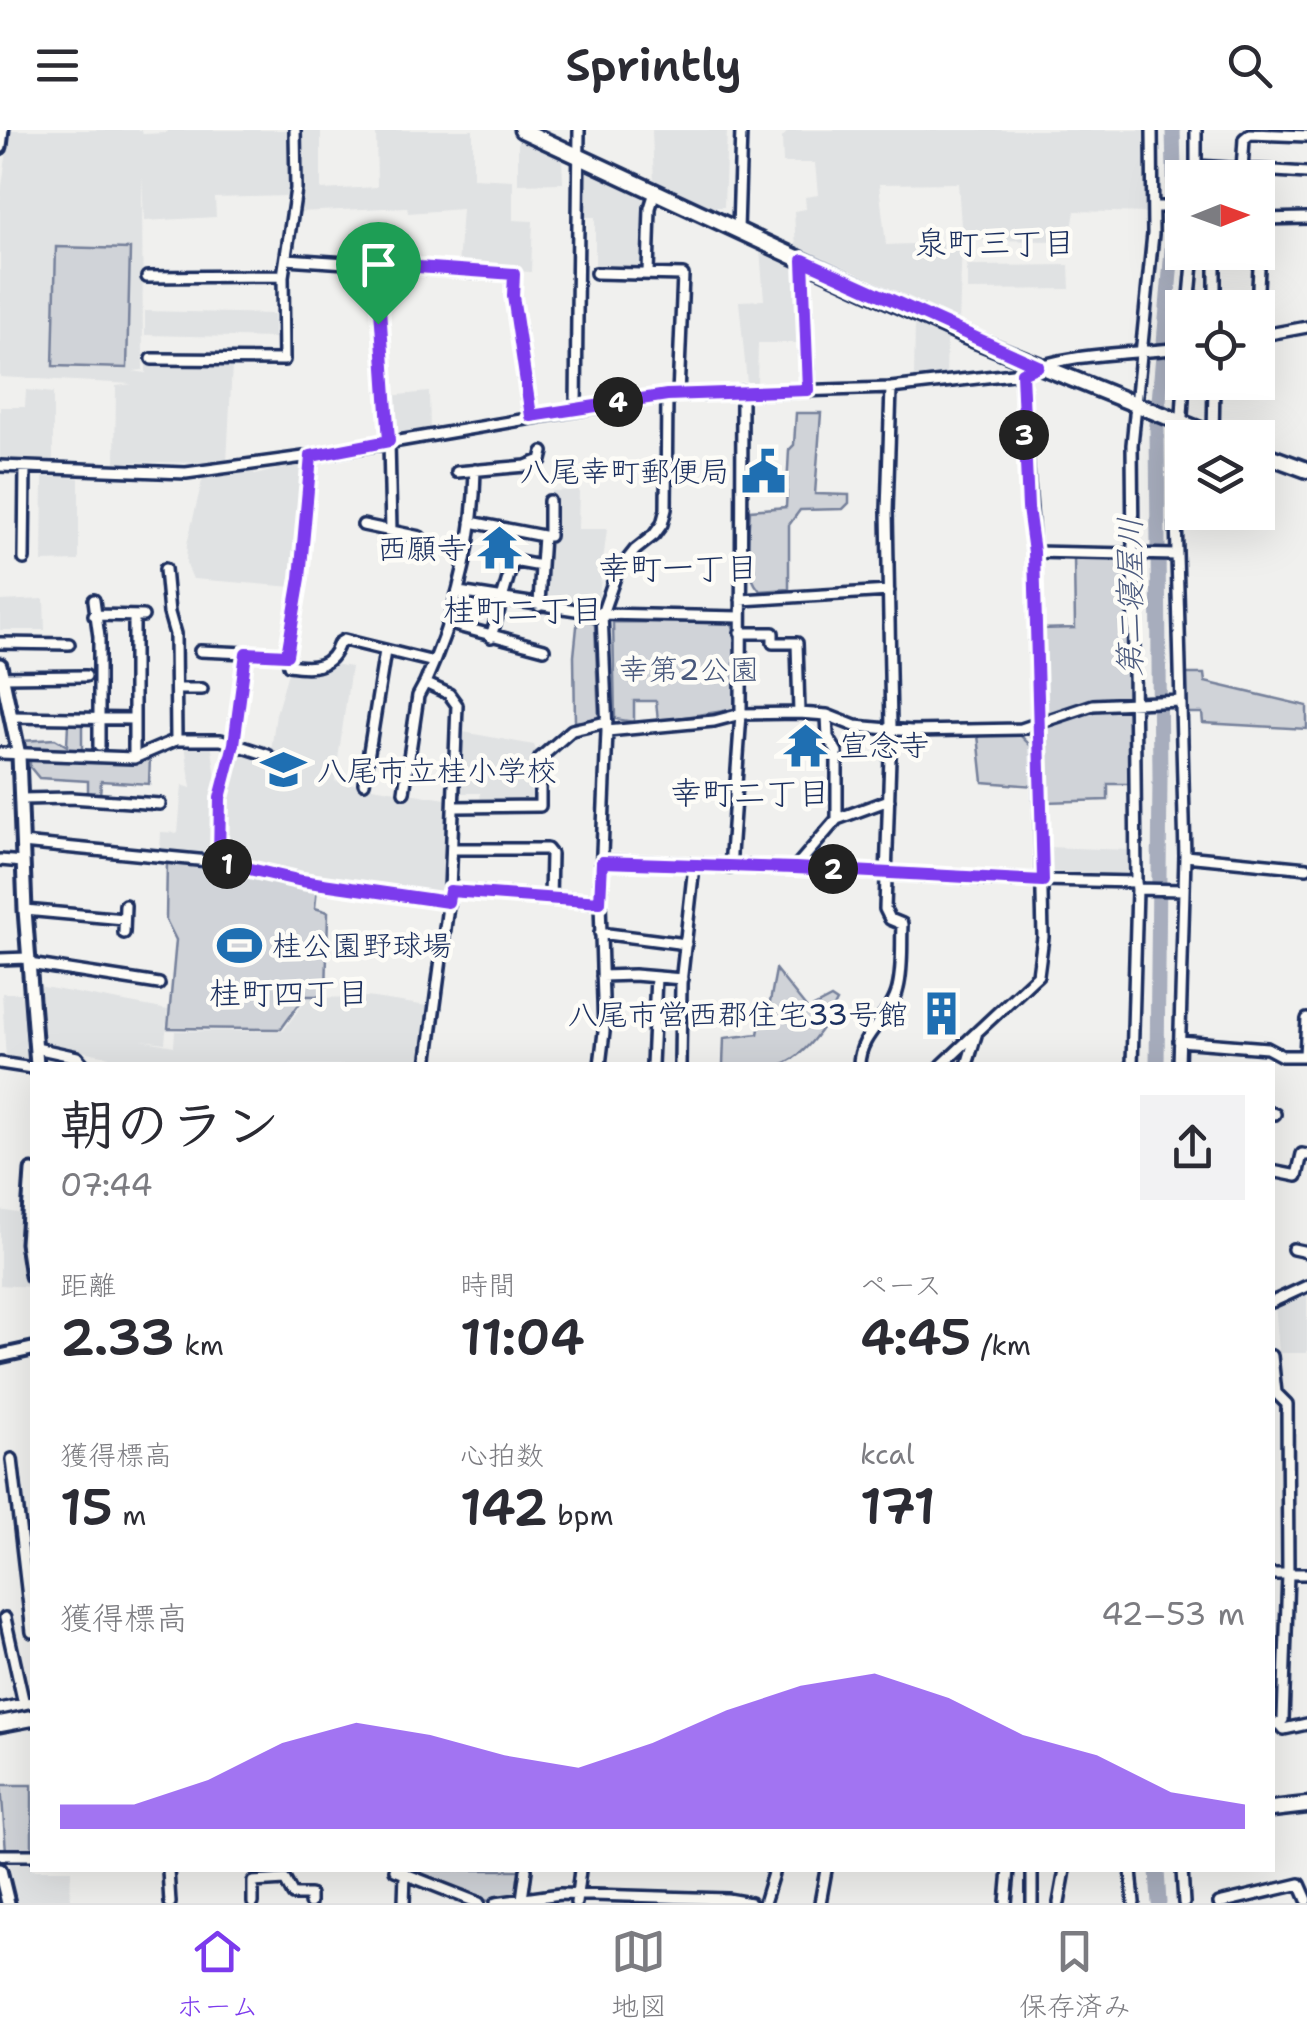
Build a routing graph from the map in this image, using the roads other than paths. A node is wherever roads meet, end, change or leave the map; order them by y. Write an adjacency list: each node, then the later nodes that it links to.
1 (2, 130): 9 (street)
2 (295, 130): 21 (street)
3 (522, 130): 10 (main road)
4 (579, 130): 10 (street)
5 (741, 130): 20 (street)
6 (1152, 130): 16 (street)
7 (1196, 130): 11 (street)
8 (1307, 136): 12 (street)
9 (0, 147)
10 (579, 156): 15 (main road); 40 (street)
11 (1197, 160)
12 (1243, 160)
13 (1275, 172): 14 (street)
14 (1307, 173)
15 (655, 192): 20 (main road); 24 (street)
16 (1153, 207): 17 (street); 31 (street)
17 (1165, 207)
18 (1307, 218): 19 (street)
19 (1275, 219)
20 (738, 230): 22 (main road)
21 (286, 259): 23 (street); 26 (street)
22 (803, 260): 33 (main road); 36 (street)
23 (377, 264): 41 (street); 43 (street)
24 (648, 273): 25 (street); 38 (street)
25 (596, 274)
26 (283, 276): 27 (street); 32 (street)
27 (147, 277)
28 (1307, 327): 29 (street)
29 (1275, 333)
30 (1165, 350): 31 (street)
31 (1142, 353): 33 (street); 39 (street)
32 (152, 359)
33 (1038, 366): 34 (street); 39 (main road)
34 (1022, 373): 35 (street); 59 (street)
35 (891, 388): 36 (street); 65 (street)
36 (808, 390): 37 (street)
37 (742, 391): 38 (street); 68 (street)
38 (672, 395): 40 (street); 71 (street)
39 (1139, 406): 42 (main road); 60 (street)
40 (576, 408): 41 (street)
41 (531, 416): 43 (street)
42 (1175, 420)
43 (389, 441): 45 (street); 56 (street)
44 (543, 452): 49 (street)
45 (311, 456): 48 (street); 83 (street)
46 (1275, 458): 50 (main road)
47 (0, 466): 48 (street)
48 (25, 467): 62 (street)
49 (475, 470): 51 (street); 53 (street)
50 (1307, 470)
51 (457, 472)
52 (549, 502): 57 (street)
53 (470, 522): 57 (street); 66 (street)
54 (364, 524): 56 (street)
55 (1176, 530): 61 (street)
56 (391, 531): 58 (street)
57 (543, 536): 63 (street)
58 (420, 537)
59 (1034, 552): 60 (street); 98 (street)
60 (1132, 553): 61 (street); 91 (street)
61 (1176, 555): 90 (street)
62 (24, 559)
63 (541, 566): 69 (street); 70 (street)
64 (165, 569): 88 (street)
65 (889, 591): 68 (street); 99 (street)
66 (458, 592): 69 (street); 74 (street)
67 (94, 600): 72 (street)
68 (741, 600): 73 (street)
69 (500, 601): 70 (street); 76 (street)
70 (539, 606): 71 (street)
71 (602, 614): 73 (street); 100 (street)
72 (94, 615): 96 (street); 97 (street)
73 (740, 617): 75 (street)
74 (450, 624): 76 (street); 84 (street)
75 (740, 633): 92 (street); 93 (street)
76 (491, 636): 79 (street)
77 (0, 643): 78 (street)
78 (69, 644)
79 (544, 649)
80 (200, 651): 82 (street)
81 (384, 652): 83 (street); 84 (street); 108 (street)
82 (246, 653): 83 (street); 102 (street)
83 (287, 655)
84 (434, 662): 87 (street)
85 (86, 676): 86 (street)
86 (2, 679): 95 (street)
87 (425, 683): 109 (street); 113 (street)
88 (176, 689): 89 (street); 101 (street)
89 (202, 689)
90 (1179, 701): 91 (street); 117 (street)
91 (1133, 702): 98 (street); 128 (street)
92 (800, 713): 93 (street); 94 (street)
93 (741, 714): 100 (street); 123 (street)
94 (828, 716): 99 (street); 114 (street)
95 (11, 717): 96 (street); 106 (street)
96 (100, 718): 97 (street); 103 (street)
97 (133, 719): 107 (street)
98 (1037, 725): 99 (street); 127 (street)
99 (891, 726): 111 (street)
100 (607, 727): 113 (street); 121 (street)
101 (176, 740): 102 (street); 107 (street)
102 (234, 744): 105 (street); 120 (street)
103 (99, 746)
104 (0, 753): 106 (street)
105 (268, 755)
106 (19, 756): 107 (street); 110 (street)
107 (134, 758)
108 (364, 782)
109 (404, 792)
110 (20, 800): 112 (street); 115 (street)
111 (889, 800): 114 (street); 126 (street)
112 (160, 804)
113 (454, 807): 116 (street)
114 (836, 819): 124 (street)
115 (22, 843): 119 (street); 120 (street)
116 (452, 849): 130 (street); 131 (street)
117 (1185, 856): 125 (street); 129 (street)
118 (0, 860): 119 (street)
119 (23, 862): 134 (street)
120 (219, 862): 130 (street)
121 (602, 862): 122 (street); 132 (street)
122 (694, 866): 123 (street); 138 (street)
123 (730, 868): 124 (street)
124 (795, 868): 126 (street)
125 (1307, 868)
126 (886, 872): 127 (street); 156 (street)
127 (1043, 881): 128 (street); 146 (street)
128 (1136, 885): 129 (street); 159 (street)
129 (1184, 890): 147 (street)
130 (449, 896): 131 (street); 152 (street)
131 (550, 899): 132 (street)
132 (600, 902): 137 (street)
133 (125, 905): 135 (street)
134 (25, 910): 135 (street); 140 (street)
135 (124, 919): 136 (street)
136 (124, 933)
137 (600, 933): 138 (street); 141 (street)
138 (686, 944): 143 (street)
139 (0, 958): 140 (street)
140 (28, 962): 144 (street); 148 (street)
141 (602, 976): 142 (street); 153 (street)
142 (656, 977): 143 (street); 154 (street)
143 (682, 980): 155 (street)
144 (159, 984)
145 (1307, 1020): 149 (street)
146 (977, 1032): 157 (street); 158 (street)
147 (1179, 1040): 149 (street); 160 (street)
148 (36, 1048): 150 (street); 151 (street)
149 (1306, 1056)
150 (35, 1062)
151 (81, 1062)
152 (427, 1062)
153 (600, 1062)
154 (652, 1062)
155 (680, 1062)
156 (859, 1062)
157 (945, 1062)
158 (967, 1062)
159 (1132, 1062)
160 (1179, 1062)
161 (0, 1063): 162 (street)
162 (30, 1066)
163 (1307, 1155): 164 (street)
164 (1275, 1171)
165 (30, 1211): 168 (street)
166 (1293, 1249): 167 (street)
167 (1307, 1252)
168 (30, 1263)
169 (1307, 1286): 170 (street)
170 (1275, 1301)
171 (30, 1350): 173 (street)
172 (30, 1357): 173 (street)
173 (0, 1358)
174 (1275, 1384): 177 (street)
175 (12, 1460): 181 (street)
176 (1275, 1466): 177 (street)
177 (1287, 1466): 179 (street)
178 (1275, 1574): 179 (street)
179 (1288, 1574): 180 (street); 189 (street)
180 (1307, 1574)
181 (30, 1605)
182 (30, 1613): 183 (street)
183 (3, 1618): 184 (street)
184 (28, 1703): 185 (street)
185 (0, 1709)
186 (30, 1718): 187 (main road)
187 (0, 1724)
188 (1307, 1724): 189 (street)
189 (1276, 1725)
190 (1307, 1806): 191 (main road)
191 (1275, 1809)
192 (0, 1855): 193 (street)
193 (30, 1855)
194 (0, 1870): 213 (street)
195 (168, 1872): 214 (street)
196 (402, 1872): 212 (street); 217 (street)
197 (526, 1872): 207 (street)
198 (580, 1872): 208 (street)
199 (773, 1872): 220 (street)
200 (826, 1872): 221 (street)
201 (1009, 1872): 222 (street)
202 (1032, 1872): 223 (street)
203 (1065, 1872): 224 (street)
204 (1131, 1872): 225 (street)
205 (1182, 1872): 226 (street)
206 (283, 1875): 215 (street); 216 (street)
207 (522, 1899): 208 (street); 218 (street)
208 (576, 1899): 209 (street)
209 (633, 1900): 210 (street)
210 (653, 1900): 219 (street)
211 (1307, 1900): 227 (street)
212 (474, 1902)
213 (8, 1903)
214 (170, 1903)
215 (253, 1903)
216 (310, 1903)
217 (404, 1903)
218 (496, 1903)
219 (748, 1903)
220 (764, 1903)
221 (820, 1903)
222 (1006, 1903)
223 (1032, 1903)
224 (1060, 1903)
225 (1134, 1903)
226 (1184, 1903)
227 (1219, 1903)

